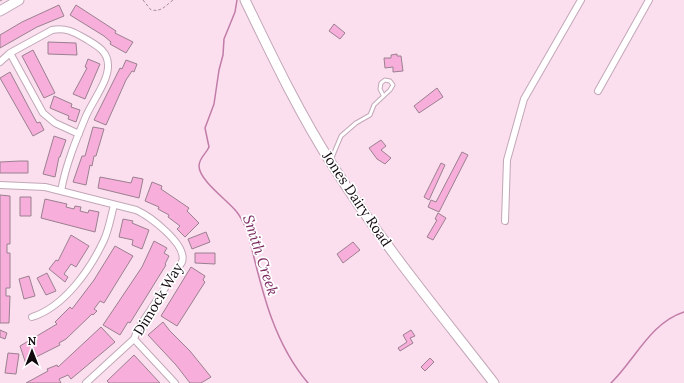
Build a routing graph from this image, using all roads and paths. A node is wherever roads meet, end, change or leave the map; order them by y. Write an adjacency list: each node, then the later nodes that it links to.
1 (2, 0): 7 (path)
2 (19, 0): 9 (street)
3 (143, 0): 4 (path)
4 (173, 0)
5 (581, 0): 19 (street)
6 (649, 0): 12 (street)
7 (0, 1)
8 (245, 2): 15 (street, Jones Dairy Road)
9 (0, 11)
10 (10, 53): 11 (street); 14 (street); 14 (street)
11 (0, 62)
12 (598, 91)
13 (383, 95): 13 (lane); 15 (lane)
14 (79, 134): 17 (street)
15 (330, 162): 24 (street, Jones Dairy Road)
16 (0, 185): 17 (street, Dimock Way)
17 (61, 191): 18 (street, Dimock Way)
18 (114, 205): 20 (street); 21 (street, Dimock Way)
19 (505, 221)
20 (32, 317)
21 (134, 339): 22 (street, Dimock Way); 23 (street)
22 (86, 383)
23 (175, 383)
24 (494, 383)

